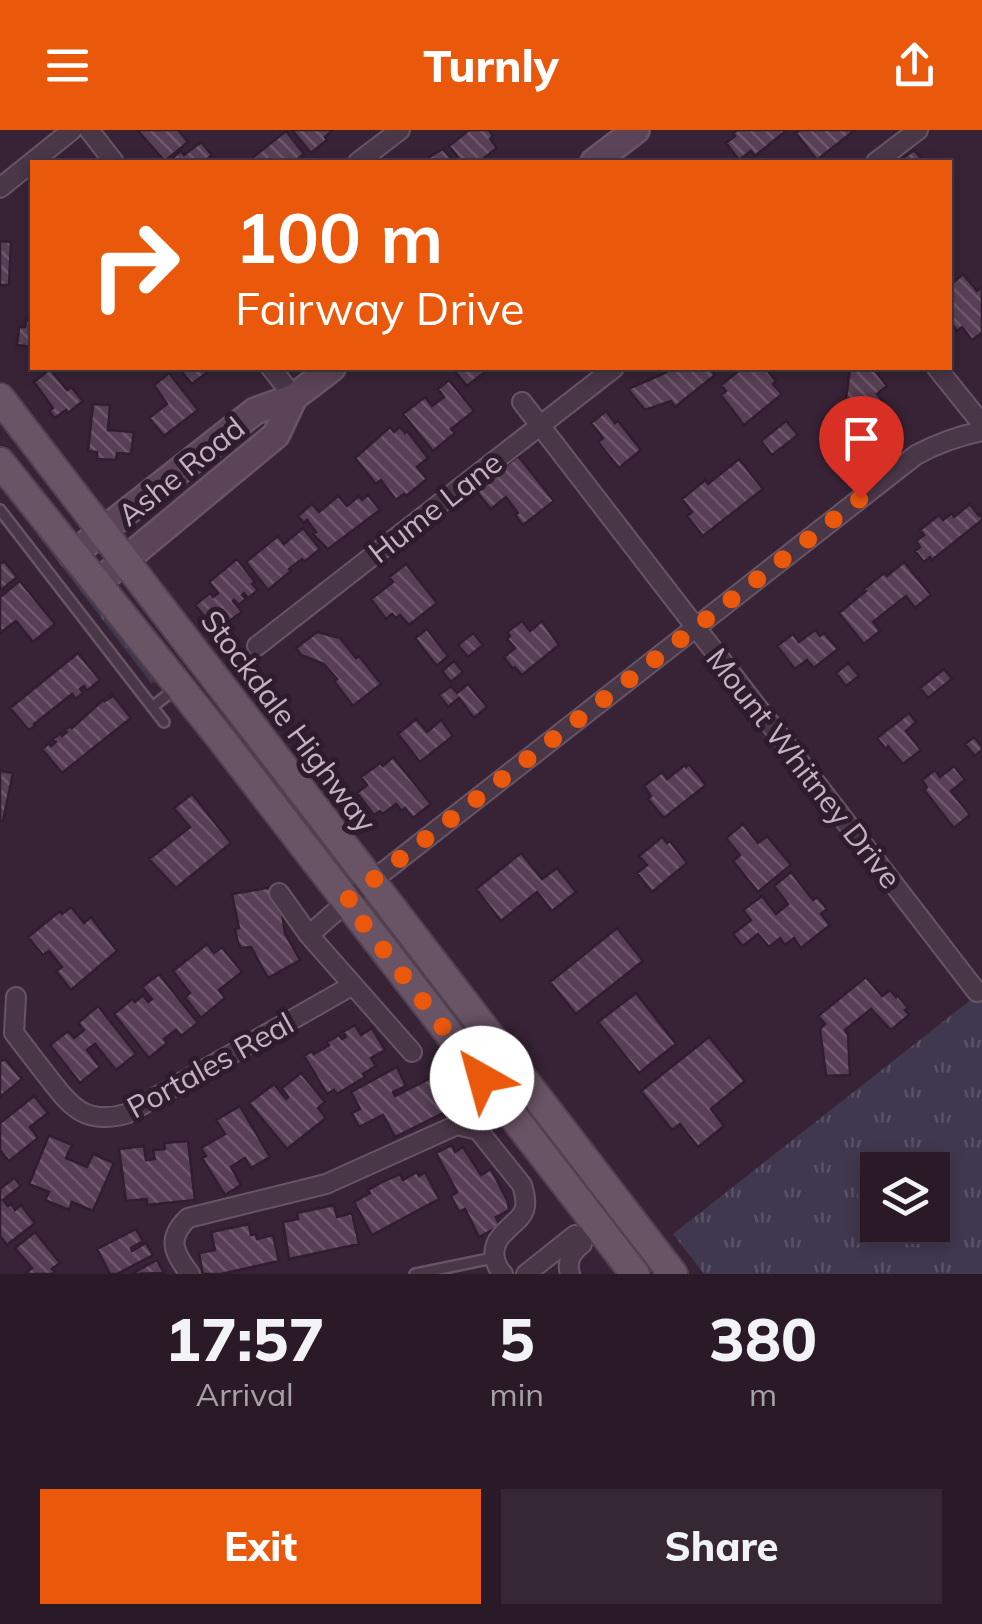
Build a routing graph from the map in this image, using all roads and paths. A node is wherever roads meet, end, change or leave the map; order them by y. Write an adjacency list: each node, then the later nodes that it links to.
1 (72, 130): 6 (street)
2 (90, 130): 7 (street)
3 (400, 130): 8 (street)
4 (636, 130): 9 (street)
5 (918, 130): 10 (street)
6 (35, 160)
7 (112, 160)
8 (361, 160)
9 (597, 160)
10 (879, 160)
11 (30, 164): 12 (street)
12 (0, 188)
13 (274, 370): 17 (street)
14 (329, 370): 17 (street, Ashe Road)
15 (611, 370): 20 (street, Hume Lane)
16 (938, 370): 21 (street)
17 (294, 397): 24 (street, Ashe Road); 26 (street, Ashe Road)
18 (0, 398): 24 (main road, Stockdale Highway)
19 (522, 402): 20 (street, Mount Whitney Drive)
20 (540, 425): 28 (street, Mount Whitney Drive); 29 (street, Hume Lane)
21 (982, 428): 28 (street)
22 (0, 462): 25 (main road, Stockdale Highway)
23 (0, 510): 31 (lane)
24 (102, 530): 25 (street, Ashe Road); 26 (main road, Stockdale Highway)
25 (72, 555): 27 (main road, Stockdale Highway)
26 (124, 560): 27 (street, Ashe Road); 33 (main road, Stockdale Highway)
27 (96, 584): 30 (main road, Stockdale Highway)
28 (696, 627): 33 (street); 37 (street, Mount Whitney Drive)
29 (257, 646)
30 (180, 686): 31 (lane); 33 (main road, Stockdale Highway)
31 (152, 706): 32 (lane)
32 (164, 722)
33 (359, 891): 35 (street); 40 (main road, Stockdale Highway); 49 (main road, Stockdale Highway)
34 (279, 893): 35 (street)
35 (309, 934): 36 (street)
36 (353, 985): 38 (street, Portales Real); 39 (street)
37 (977, 992)
38 (16, 997)
39 (412, 1052)
40 (506, 1109): 41 (street); 42 (main road, Stockdale Highway)
41 (478, 1130): 43 (street); 44 (street)
42 (588, 1233): 46 (street); 47 (street); 48 (main road, Stockdale Highway)
43 (498, 1266): 45 (lane)
44 (190, 1274)
45 (415, 1274)
46 (526, 1274)
47 (570, 1274)
48 (634, 1274)
49 (673, 1274)

